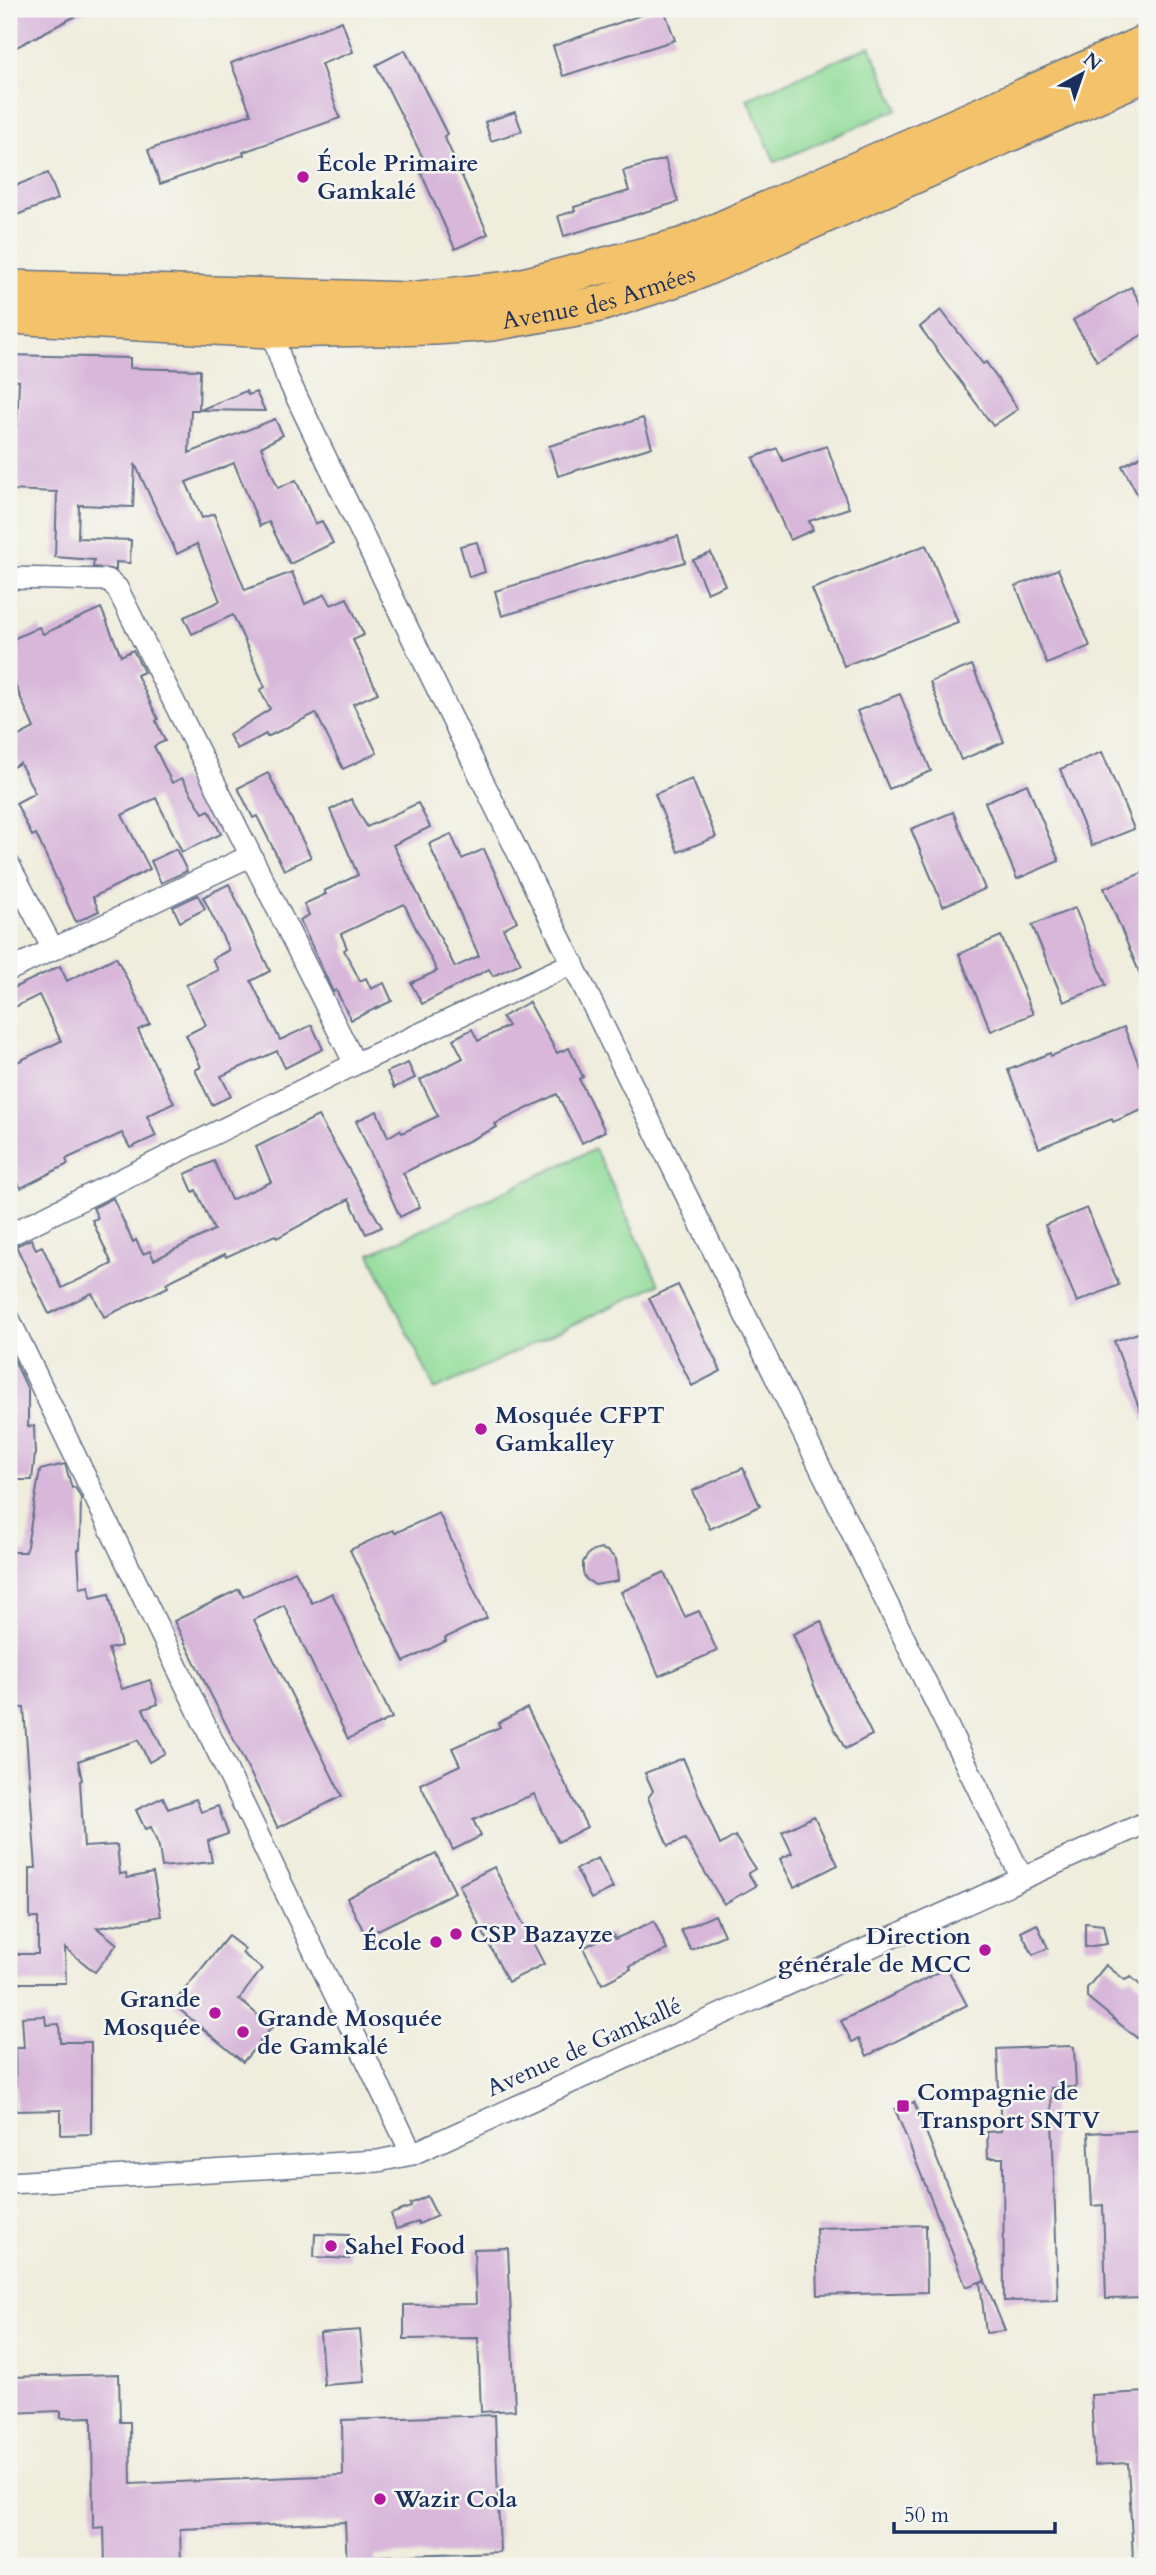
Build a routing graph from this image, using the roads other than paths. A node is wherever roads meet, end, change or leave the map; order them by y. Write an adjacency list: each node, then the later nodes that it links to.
1 (1147, 42): 4 (highway, Avenue des Armées)
2 (1147, 73): 4 (highway, Avenue des Armées)
3 (9, 288): 4 (highway, Avenue des Armées)
4 (266, 313): 5 (highway, Avenue des Armées); 10 (street)
5 (9, 316)
6 (9, 578): 7 (street)
7 (250, 856): 9 (street); 12 (street)
8 (9, 865): 9 (street)
9 (52, 949): 11 (street)
10 (573, 963): 12 (street); 17 (street)
11 (9, 971)
12 (355, 1064): 13 (street)
13 (9, 1235)
14 (9, 1319): 15 (street)
15 (18, 1361): 18 (street)
16 (1147, 1822): 17 (street, Avenue de Gamkallé)
17 (1022, 1878): 18 (street, Avenue de Gamkallé)
18 (412, 2154): 19 (street, Avenue de Gamkallé)
19 (9, 2183)

